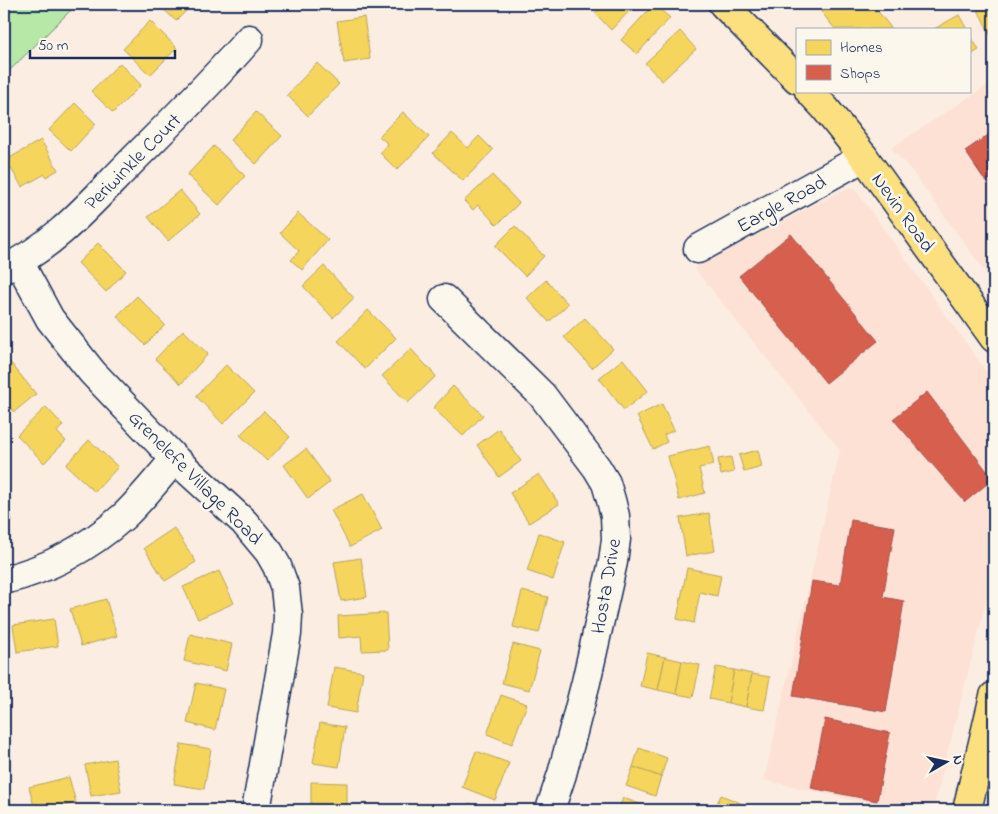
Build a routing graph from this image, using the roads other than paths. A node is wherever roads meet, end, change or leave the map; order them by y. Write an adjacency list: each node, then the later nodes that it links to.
1 (723, 4): 3 (main road)
2 (249, 40): 7 (street, Periwinkle Court)
3 (796, 78)
4 (810, 92): 5 (main road, Nevin Road)
5 (864, 157): 6 (street, Eargle Road); 9 (main road, Nevin Road)
6 (698, 250)
7 (11, 265): 10 (street, Grenelefe Village Road)
8 (444, 298): 14 (street, Hosta Drive)
9 (994, 338)
10 (175, 459): 11 (street); 13 (street, Grenelefe Village Road)
11 (4, 580)
12 (994, 696): 15 (main road)
13 (256, 810)
14 (550, 810)
15 (967, 810)

